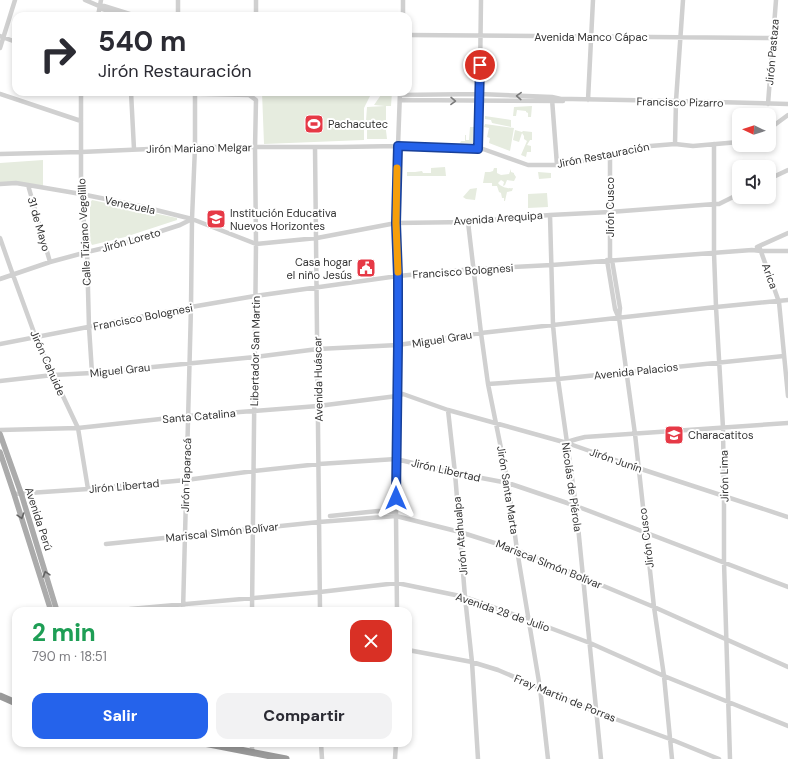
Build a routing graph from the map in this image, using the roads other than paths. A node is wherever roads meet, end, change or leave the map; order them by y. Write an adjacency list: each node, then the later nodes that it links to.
1 (14, 0): 19 (street)
2 (85, 0): 11 (street)
3 (100, 0): 11 (street)
4 (178, 0): 15 (street)
5 (256, 0): 16 (street)
6 (402, 0): 17 (street)
7 (481, 0): 20 (street)
8 (593, 0): 21 (street)
9 (683, 0): 22 (street)
10 (776, 0): 23 (street, Jirón Pastaza)
11 (99, 6): 12 (street); 13 (street); 14 (street)
12 (98, 12)
13 (111, 12)
14 (123, 12)
15 (178, 12)
16 (256, 12)
17 (403, 12)
18 (412, 35): 20 (street, Avenida Manco Cápac)
19 (2, 36): 24 (street); 25 (street)
20 (480, 36): 21 (street, Avenida Manco Cápac); 27 (street)
21 (591, 37): 22 (street, Avenida Manco Cápac); 35 (street)
22 (680, 37): 23 (street, Avenida Manco Cápac); 37 (street)
23 (773, 38): 38 (street, Jirón Pastaza)
24 (12, 40)
25 (0, 48)
26 (0, 94): 41 (street)
27 (479, 94): 33 (street, Francisco Pizarro); 34 (street, Francisco Pizarro, one-way to 27); 36 (street)
28 (81, 96): 41 (street, Calle Tiziano Vegelillo)
29 (131, 96): 50 (street)
30 (195, 96): 48 (street, Jirón Taparacá)
31 (250, 96): 49 (street, Libertador San Martin)
32 (400, 96): 36 (street, Francisco Pizarro, one-way to 36); 46 (street)
33 (412, 96)
34 (552, 99): 35 (street, Francisco Pizarro); 36 (street, Francisco Pizarro); 55 (street)
35 (588, 100): 37 (street, Francisco Pizarro)
36 (479, 101): 51 (street)
37 (676, 101): 38 (street, Francisco Pizarro); 44 (street)
38 (768, 104): 39 (street, Francisco Pizarro)
39 (788, 104)
40 (788, 114): 42 (street)
41 (81, 121): 52 (street, Calle Tiziano Vegelillo)
42 (776, 123)
43 (732, 143): 45 (street, Jirón Restauración)
44 (675, 144): 45 (street, Jirón Restauración); 54 (street, Jirón Restauración)
45 (714, 144): 62 (street, Jirón Lima)
46 (398, 146): 47 (street, Jirón Mariano Melgar); 51 (street, Jirón Restauración); 67 (street)
47 (315, 147): 49 (street, Jirón Mariano Melgar); 70 (street, Avenida Huáscar)
48 (195, 148): 49 (street, Jirón Mariano Melgar); 50 (street, Jirón Mariano Melgar); 65 (street, Jirón Taparacá)
49 (255, 148): 71 (street, Libertador San Martin)
50 (134, 149): 52 (street, Jirón Mariano Melgar)
51 (478, 149): 55 (street, Jirón Restauración)
52 (81, 152): 53 (street, Jirón Mariano Melgar); 60 (street, Calle Tiziano Vegelillo)
53 (0, 154)
54 (610, 154): 55 (street, Jirón Restauración); 63 (street, Jirón Cusco)
55 (557, 165)
56 (788, 170): 57 (street)
57 (776, 176)
58 (0, 184): 59 (street, Venezuela)
59 (28, 185): 60 (street, Venezuela); 77 (street, 31 de Mayo)
60 (81, 194): 65 (street, Venezuela); 74 (street, Calle Tiziano Vegelillo)
61 (732, 198): 62 (street, Avenida Arequipa)
62 (715, 204): 63 (street, Avenida Arequipa); 75 (street, Jirón Lima)
63 (610, 212): 64 (street, Avenida Arequipa); 76 (street, Jirón Cusco)
64 (550, 215): 66 (street, Avenida Arequipa); 78 (street, Nicolás de Piérola)
65 (192, 219): 71 (street, Venezuela); 74 (street, Jirón Loreto); 87 (street, Jirón Taparacá)
66 (468, 222): 67 (street, Avenida Arequipa); 79 (street, Jirón Santa Marta)
67 (396, 223): 70 (street, Avenida Arequipa); 81 (street)
68 (788, 233): 72 (street)
69 (0, 238): 80 (street, Jirón Cahuide)
70 (317, 238): 71 (street, Avenida Arequipa); 83 (street, Avenida Huáscar)
71 (256, 244): 84 (street, Libertador San Martin)
72 (760, 249): 73 (street, Francisco Bolognesi); 75 (street, Francisco Bolognesi); 86 (street, Arica)
73 (788, 251)
74 (87, 252): 77 (street, Jirón Loreto); 91 (street, Calle Tiziano Vegelillo)
75 (714, 252): 76 (street, Francisco Bolognesi); 88 (street, Jirón Lima)
76 (610, 260): 78 (street, Francisco Bolognesi); 89 (street, Jirón Cusco)
77 (50, 262): 80 (street, Jirón Loreto)
78 (552, 265): 79 (street, Francisco Bolognesi); 90 (street, Nicolás de Piérola)
79 (474, 269): 81 (street, Francisco Bolognesi); 92 (street, Jirón Santa Marta)
80 (13, 275): 82 (street, Jirón Loreto); 93 (street, Jirón Cahuide)
81 (398, 276): 83 (street, Francisco Bolognesi); 95 (street)
82 (0, 279)
83 (317, 287): 84 (street, Francisco Bolognesi); 96 (street, Avenida Huáscar)
84 (256, 296): 87 (street, Francisco Bolognesi); 98 (street, Libertador San Martin)
85 (788, 300): 86 (street, Miguel Grau)
86 (779, 302): 88 (street, Miguel Grau); 97 (street, Arica)
87 (191, 307): 91 (street, Francisco Bolognesi); 100 (street, Jirón Taparacá)
88 (716, 307): 89 (street, Miguel Grau); 99 (street, Jirón Lima)
89 (619, 318): 90 (street, Miguel Grau); 101 (street, Jirón Cusco)
90 (553, 325): 92 (street, Miguel Grau); 104 (street, Nicolás de Piérola)
91 (89, 327): 93 (street, Francisco Bolognesi); 102 (street, Calle Tiziano Vegelillo)
92 (481, 333): 95 (street, Miguel Grau); 106 (street, Jirón Santa Marta)
93 (36, 338): 94 (street, Francisco Bolognesi); 103 (street, Jirón Cahuide)
94 (0, 344)
95 (398, 345): 96 (street, Miguel Grau); 108 (street)
96 (318, 349): 98 (street, Miguel Grau); 110 (street, Avenida Huáscar)
97 (784, 356): 99 (street, Avenida Palacios); 107 (street, Arica)
98 (255, 357): 100 (street, Miguel Grau); 112 (street, Libertador San Martin)
99 (719, 362): 101 (street, Avenida Palacios); 117 (street, Jirón Lima)
100 (190, 363): 102 (street, Miguel Grau); 113 (street, Jirón Taparacá)
101 (627, 371): 104 (street, Avenida Palacios); 120 (street, Jirón Cusco)
102 (92, 373): 103 (street, Miguel Grau)
103 (53, 375): 105 (street, Miguel Grau); 116 (street, Jirón Cahuide)
104 (558, 379): 106 (street, Avenida Palacios); 121 (street, Nicolás de Piérola)
105 (0, 381)
106 (488, 384): 114 (street, Jirón Santa Marta)
107 (788, 386): 109 (street, Arica)
108 (397, 396): 110 (street, Santa Catalina); 111 (street, Jirón Junín); 123 (street)
109 (788, 396)
110 (318, 406): 112 (street, Santa Catalina); 124 (street, Avenida Huáscar)
111 (448, 410): 114 (street, Jirón Junín); 127 (street, Jirón Atahualpa)
112 (254, 411): 113 (street, Santa Catalina); 126 (street, Libertador San Martin)
113 (188, 416): 116 (street, Santa Catalina); 128 (street, Jirón Taparacá)
114 (496, 423): 121 (street, Jirón Junín); 129 (street, Jirón Santa Marta)
115 (788, 423): 117 (street)
116 (78, 428): 118 (street, Santa Catalina); 130 (street, Jirón Cahuide)
117 (723, 428): 120 (street); 132 (street, Jirón Lima)
118 (0, 430)
119 (0, 434): 131 (main road, Avenida Perú)
120 (635, 434): 121 (street); 125 (street, Jirón Cusco)
121 (567, 443): 125 (street, Jirón Junín); 133 (street, Nicolás de Piérola)
122 (0, 452): 131 (main road, Avenida Perú)
123 (396, 459): 124 (street, Jirón Libertad); 127 (street, Jirón Libertad); 134 (street)
124 (319, 464): 126 (street, Jirón Libertad); 137 (street, Avenida Huáscar)
125 (638, 468): 132 (street, Jirón Junín); 140 (street, Jirón Cusco)
126 (254, 471): 128 (street, Jirón Libertad); 138 (street, Libertador San Martin)
127 (455, 474): 129 (street, Jirón Libertad); 139 (street, Jirón Atahualpa)
128 (186, 480): 130 (street, Jirón Libertad); 141 (street, Jirón Taparacá)
129 (508, 483): 133 (street, Jirón Libertad); 143 (street, Jirón Santa Marta)
130 (88, 489): 131 (street, Jirón Libertad)
131 (17, 494): 152 (main road, Avenida Perú, one-way to 152); 153 (main road, Avenida Perú, one-way to 131)
132 (724, 496): 136 (street, Jirón Junín); 144 (street, Jirón Lima)
133 (576, 506): 140 (street, Jirón Libertad); 145 (street, Nicolás de Piérola)
134 (396, 514): 135 (street); 137 (street, Mariscal SImón Bolívar); 139 (street, Mariscal SImón Bolívar); 146 (street)
135 (330, 516)
136 (788, 517)
137 (319, 522): 138 (street, Mariscal SImón Bolívar); 148 (street, Avenida Huáscar)
138 (253, 529): 141 (street, Mariscal SImón Bolívar); 150 (street, Libertador San Martin)
139 (460, 532): 143 (street, Mariscal SImón Bolívar); 149 (street, Jirón Atahualpa)
140 (646, 533): 144 (street, Jirón Libertad); 158 (street, Jirón Cusco)
141 (184, 536): 142 (street, Mariscal SImón Bolívar); 151 (street, Jirón Taparacá)
142 (106, 544)
143 (517, 550): 145 (street, Mariscal SImón Bolívar); 159 (street, Jirón Santa Marta)
144 (724, 562): 147 (street, Jirón Libertad); 160 (street, Jirón Lima)
145 (583, 578): 158 (street, Mariscal SImón Bolívar); 161 (street, Nicolás de Piérola)
146 (397, 583): 148 (street, Avenida 28 de Julio); 149 (street, Avenida 28 de Julio); 157 (street)
147 (788, 587)
148 (320, 592): 150 (street, Avenida 28 de Julio); 156 (street, Avenida Huáscar)
149 (465, 597): 159 (street, Avenida 28 de Julio); 163 (street, Jirón Atahualpa)
150 (252, 598): 151 (street, Avenida 28 de Julio); 155 (street, Libertador San Martin)
151 (183, 605): 154 (street, Avenida 28 de Julio)
152 (49, 607)
153 (56, 607)
154 (156, 607)
155 (252, 607)
156 (320, 607)
157 (397, 607)
158 (654, 607): 160 (street, Mariscal SImón Bolívar); 165 (street, Jirón Cusco)
159 (529, 620): 161 (street, Avenida 28 de Julio); 166 (street, Jirón Santa Marta)
160 (726, 640): 164 (street, Mariscal SImón Bolívar); 169 (street, Jirón Lima)
161 (590, 643): 165 (street, Avenida 28 de Julio); 170 (street, Nicolás de Piérola)
162 (412, 651): 163 (street, Fray Martin de Porras)
163 (472, 662): 166 (street, Fray Martin de Porras); 181 (street, Jirón Atahualpa)
164 (788, 667)
165 (664, 676): 169 (street, Avenida 28 de Julio); 172 (street, Jirón Cusco)
166 (540, 688): 170 (street, Fray Martin de Porras); 182 (street, Jirón Santa Marta)
167 (0, 696): 168 (highway)
168 (12, 701)
169 (729, 703): 171 (street, Avenida 28 de Julio); 186 (street, Jirón Lima)
170 (596, 712): 172 (street, Fray Martin de Porras); 183 (street, Nicolás de Piérola)
171 (788, 726)
172 (670, 739): 184 (street, Jirón Cusco); 185 (street, Fray Martin de Porras)
173 (225, 747): 177 (highway)
174 (252, 747): 177 (street)
175 (322, 747): 179 (street)
176 (396, 747): 180 (street)
177 (252, 752): 178 (highway)
178 (286, 759)
179 (322, 759)
180 (396, 759)
181 (478, 759)
182 (548, 759)
183 (601, 759)
184 (672, 759)
185 (718, 759)
186 (730, 759)

